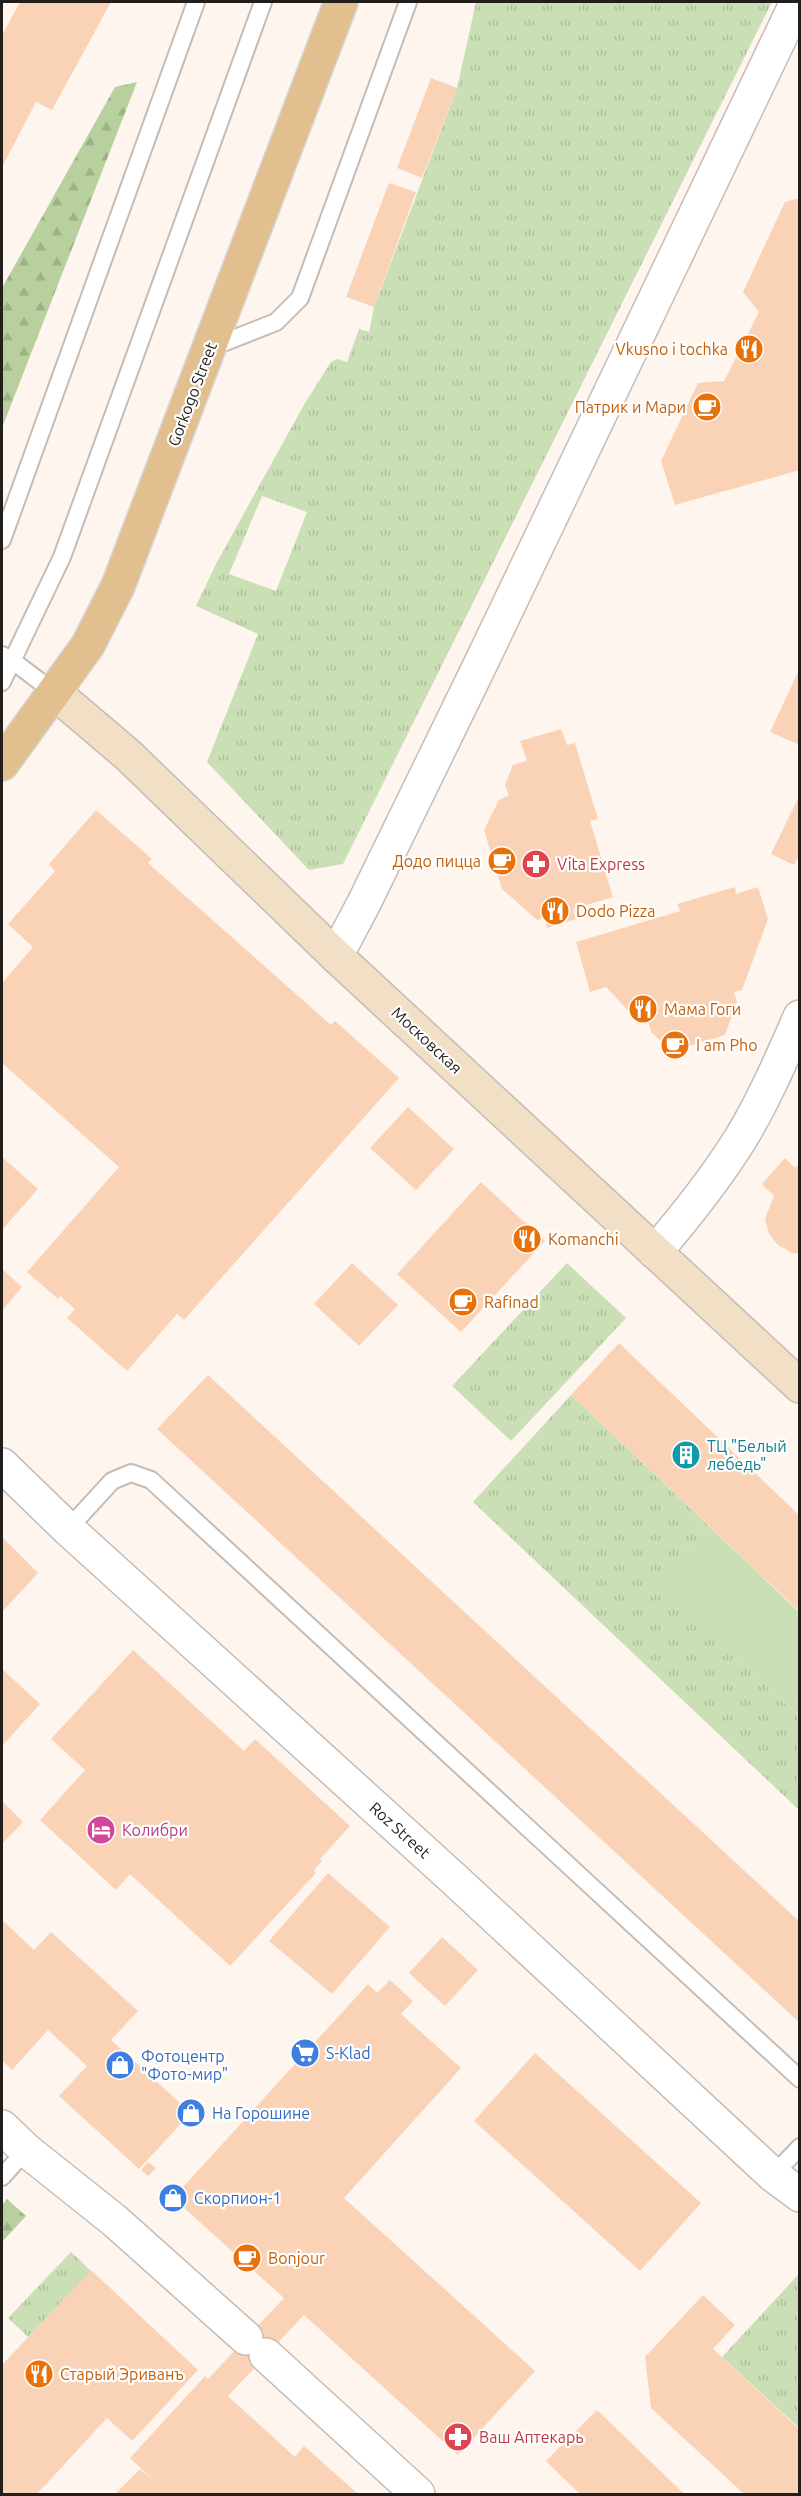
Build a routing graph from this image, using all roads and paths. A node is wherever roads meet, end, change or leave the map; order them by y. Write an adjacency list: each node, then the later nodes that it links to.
1 (196, 2): 7 (lane)
2 (263, 2): 8 (lane)
3 (340, 2): 6 (main road, Gorkogo Street)
4 (408, 2): 6 (lane)
5 (797, 2): 12 (street)
6 (209, 348): 10 (main road, Gorkogo Street)
7 (2, 540)
8 (7, 658): 9 (lane); 10 (lane)
9 (2, 682)
10 (55, 693): 11 (main road, Gorkogo Street); 12 (main road, Московская)
11 (2, 764)
12 (336, 956): 14 (main road, Московская)
13 (800, 1017): 14 (street)
14 (655, 1252): 15 (main road, Московская)
15 (800, 1386)
16 (2, 1466): 17 (street, Roz Street)
17 (73, 1533): 18 (lane); 22 (street, Roz Street)
18 (800, 2079)
19 (2, 2127): 21 (street)
20 (800, 2146): 22 (lane)
21 (26, 2150): 23 (lane); 25 (street)
22 (773, 2175): 24 (street, Roz Street)
23 (2, 2177)
24 (800, 2195)
25 (418, 2494)

